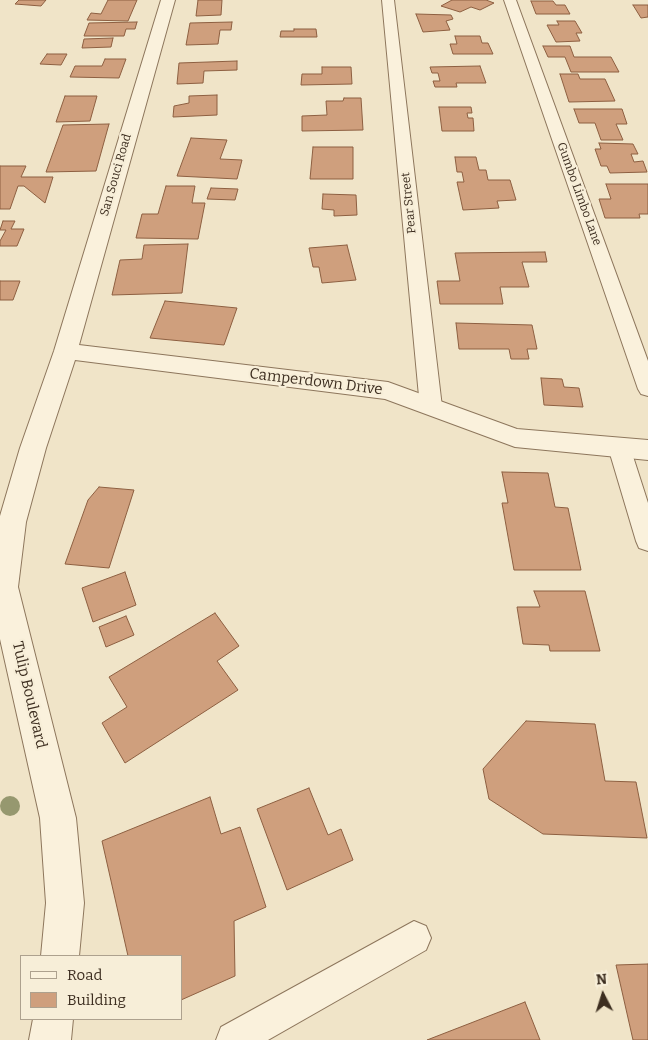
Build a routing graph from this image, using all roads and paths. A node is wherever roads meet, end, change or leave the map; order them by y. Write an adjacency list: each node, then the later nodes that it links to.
1 (168, 0): 4 (street, San Souci Road)
2 (388, 0): 6 (street, Pear Street)
3 (510, 0): 5 (street, Gumbo Limbo Lane)
4 (66, 351): 6 (street, Camperdown Drive); 10 (street, Tulip Boulevard)
5 (648, 389)
6 (431, 407): 7 (street, Camperdown Drive)
7 (618, 447): 8 (street, Camperdown Drive); 9 (street)
8 (648, 450)
9 (648, 541)
10 (8, 640): 12 (street, Tulip Boulevard)
11 (414, 938): 15 (street)
12 (60, 955)
13 (53, 1020): 14 (street)
14 (50, 1040)
15 (234, 1040)

